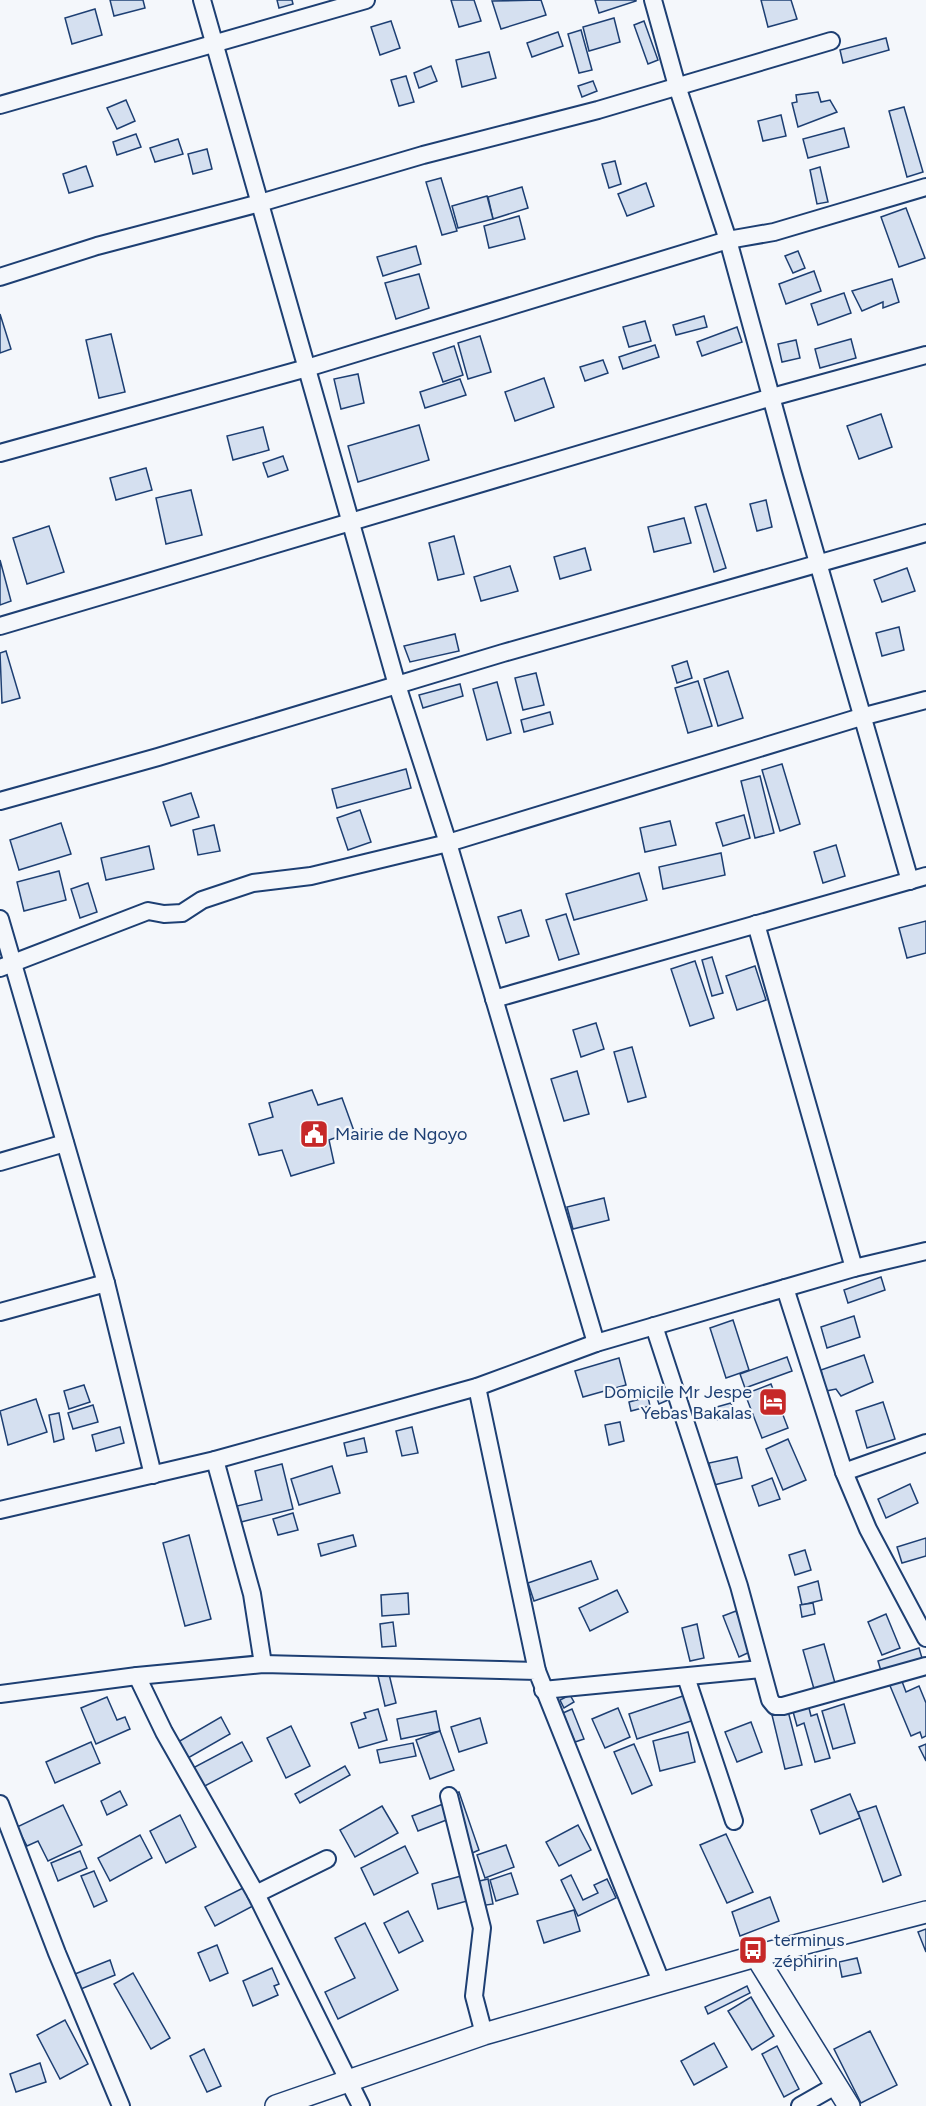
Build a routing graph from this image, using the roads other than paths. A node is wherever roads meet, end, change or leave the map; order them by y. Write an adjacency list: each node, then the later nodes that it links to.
1 (202, 0): 5 (street)
2 (366, 0): 5 (street)
3 (653, 0): 6 (street)
4 (831, 41): 6 (street)
5 (215, 44): 7 (street); 9 (street)
6 (677, 86): 9 (street); 10 (street)
7 (0, 105)
8 (926, 188): 10 (street)
9 (260, 203): 11 (street); 13 (street)
10 (729, 240): 13 (street); 14 (street)
11 (0, 277)
12 (926, 355): 14 (street)
13 (308, 368): 15 (street); 16 (street)
14 (772, 397): 16 (street); 18 (street)
15 (0, 453)
16 (351, 521): 19 (street); 20 (street)
17 (926, 533): 18 (street)
18 (819, 564): 20 (street); 22 (street)
19 (0, 626)
20 (397, 685): 23 (street); 24 (street)
21 (926, 700): 22 (street)
22 (861, 717): 24 (street); 25 (street)
23 (0, 801)
24 (448, 843): 28 (street); 29 (street)
25 (918, 879): 27 (street)
26 (0, 919): 28 (street)
27 (756, 924): 29 (street); 33 (street)
28 (7, 966): 30 (street)
29 (494, 999): 38 (street)
30 (65, 1143): 31 (street); 34 (street)
31 (0, 1162)
32 (926, 1251): 33 (street)
33 (854, 1268): 35 (street)
34 (106, 1283): 36 (street); 43 (street)
35 (785, 1288): 37 (street); 42 (street)
36 (0, 1312)
37 (654, 1326): 38 (street); 48 (street)
38 (596, 1343): 39 (street)
39 (477, 1387): 41 (street); 49 (street)
40 (926, 1443): 42 (street)
41 (215, 1460): 43 (street); 46 (street)
42 (844, 1472): 45 (street)
43 (153, 1475): 44 (street)
44 (0, 1510)
45 (926, 1638)
46 (263, 1664): 49 (street); 50 (street)
47 (926, 1666): 48 (street)
48 (762, 1669): 51 (street)
49 (537, 1671): 52 (street)
50 (137, 1676): 53 (street); 58 (street)
51 (686, 1677): 52 (street); 56 (street)
52 (543, 1690): 61 (street)
53 (0, 1694)
54 (449, 1797): 62 (street)
55 (0, 1804): 65 (street)
56 (734, 1821)
57 (327, 1859): 58 (street)
58 (256, 1894): 63 (street)
59 (926, 1912): 60 (street)
60 (756, 1956): 61 (street); 64 (street)
61 (662, 1984): 62 (street)
62 (484, 2034): 63 (street)
63 (349, 2082): 66 (street); 67 (street)
64 (835, 2086): 68 (street); 69 (street)
65 (121, 2106)
66 (276, 2106)
67 (361, 2106)
68 (800, 2106)
69 (849, 2106)

